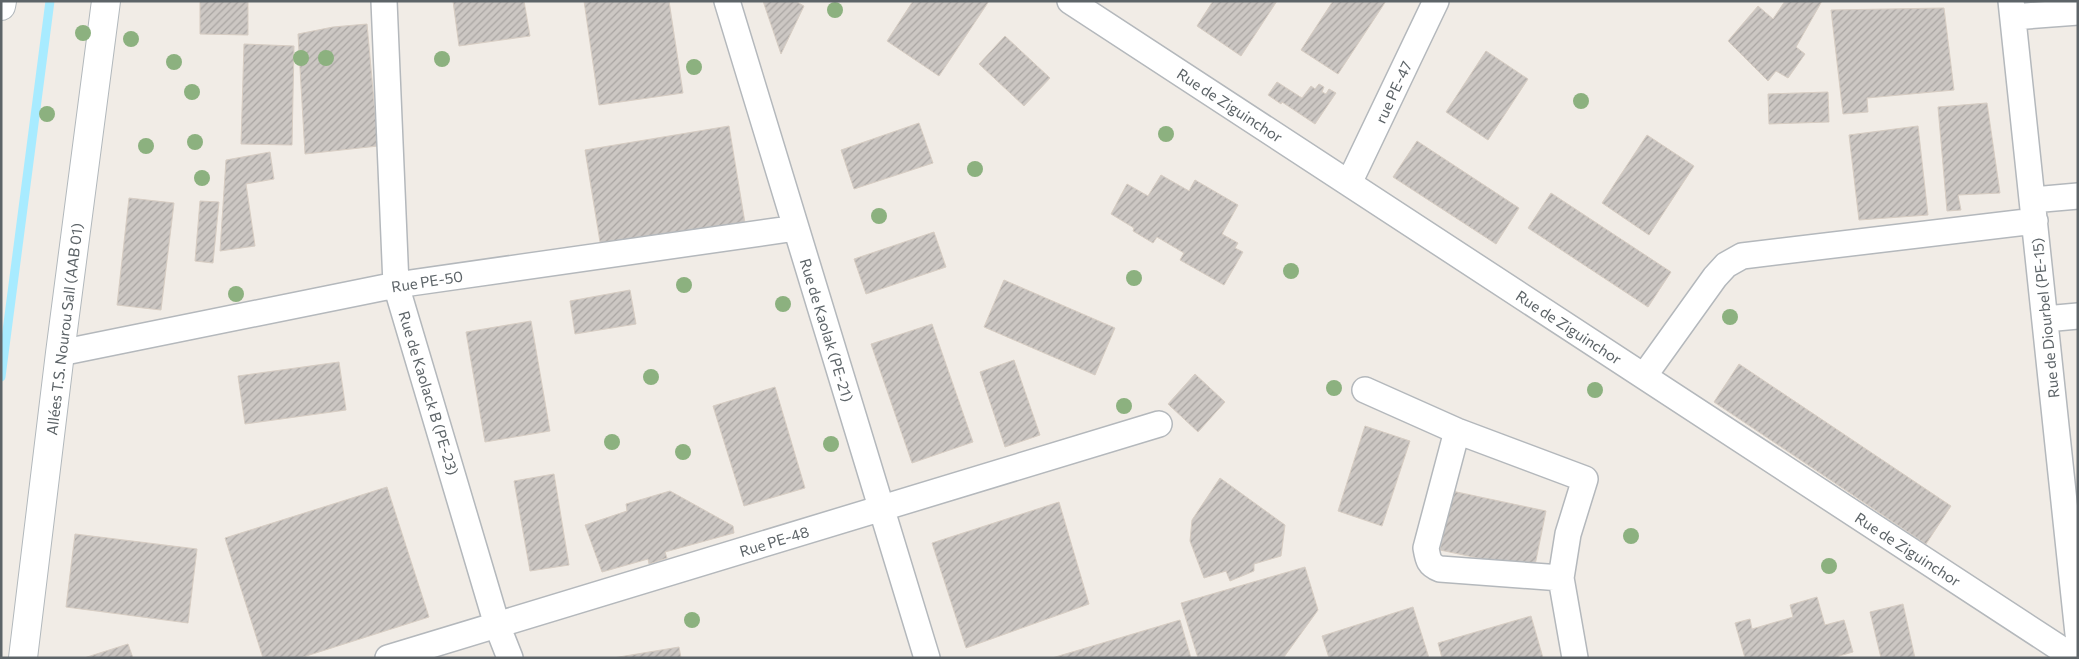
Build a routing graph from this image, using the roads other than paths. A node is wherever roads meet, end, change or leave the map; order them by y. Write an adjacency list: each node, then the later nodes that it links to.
1 (2, 1): 7 (street)
2 (106, 1): 17 (street, Allées T.S. Nourou Sall (AAB 01))
3 (384, 1): 14 (street, Rue de Kaolack B (PE-23))
4 (727, 1): 13 (street, Rue de Kaolak (PE-21))
5 (1070, 1): 10 (street, Rue de Ziguinchor)
6 (1436, 1): 10 (street, rue PE-47)
7 (1, 6)
8 (2012, 9): 9 (street); 12 (street, Rue de Diourbel (PE-15))
9 (2078, 12)
10 (1349, 184): 18 (street, Rue de Ziguinchor)
11 (2078, 196): 12 (street)
12 (2034, 211): 16 (street, Rue de Diourbel (PE-15)); 18 (street)
13 (796, 228): 14 (street, Rue PE-50); 22 (street, Rue de Kaolak (PE-21))
14 (396, 285): 17 (street, Rue PE-50); 24 (street, Rue de Kaolack B (PE-23))
15 (2078, 316): 16 (street)
16 (2045, 319): 25 (street, Rue de Diourbel (PE-15))
17 (60, 353): 26 (street, Allées T.S. Nourou Sall (AAB 01))
18 (1644, 376): 25 (street, Rue de Ziguinchor)
19 (1365, 390): 21 (street)
20 (1159, 424): 22 (street, Rue PE-48)
21 (1457, 431): 23 (street); 23 (street)
22 (881, 508): 24 (street, Rue PE-48); 29 (street, Rue de Kaolak (PE-21))
23 (1561, 578): 30 (street)
24 (498, 625): 27 (street, Rue PE-48); 28 (street, Rue de Kaolack B (PE-23))
25 (2071, 648)
26 (24, 658)
27 (388, 658)
28 (510, 658)
29 (927, 658)
30 (1575, 658)

